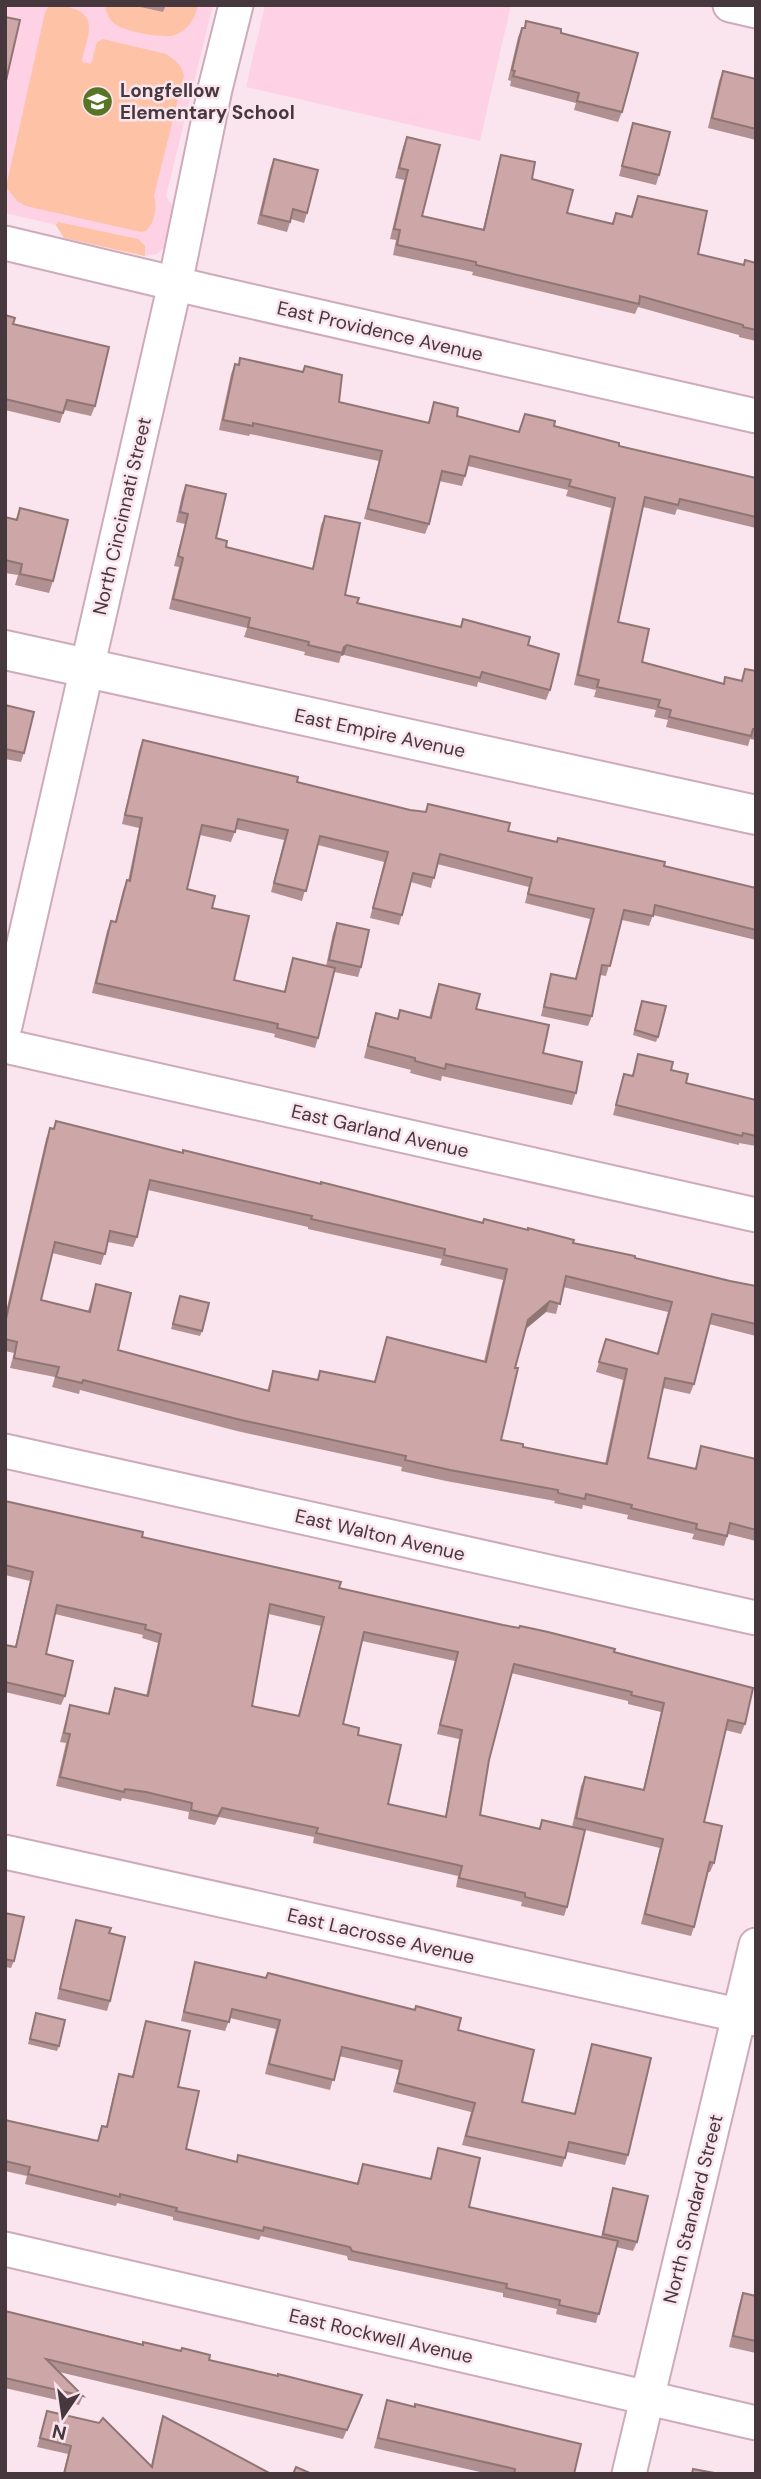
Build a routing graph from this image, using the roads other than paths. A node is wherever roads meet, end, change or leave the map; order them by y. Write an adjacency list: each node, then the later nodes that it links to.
1 (236, 5): 5 (street, North Cincinnati Street)
2 (730, 5): 3 (street)
3 (756, 11)
4 (5, 243): 5 (street, East Providence Avenue)
5 (175, 285): 6 (street, East Providence Avenue); 8 (street, North Cincinnati Street)
6 (756, 416)
7 (5, 650): 8 (street, East Empire Avenue)
8 (88, 669): 9 (street, East Empire Avenue); 10 (street, North Cincinnati Street)
9 (756, 815)
10 (5, 1026)
11 (5, 1046): 12 (street, East Garland Avenue)
12 (756, 1215)
13 (5, 1451): 14 (street, East Walton Avenue)
14 (756, 1618)
15 (5, 1852): 17 (street, East Lacrosse Avenue)
16 (756, 1945): 17 (street, North Standard Street)
17 (748, 2017): 19 (street, North Standard Street)
18 (5, 2249): 19 (street, East Rockwell Avenue)
19 (647, 2397): 20 (street, East Rockwell Avenue); 21 (street, North Standard Street)
20 (756, 2423)
21 (629, 2474)

